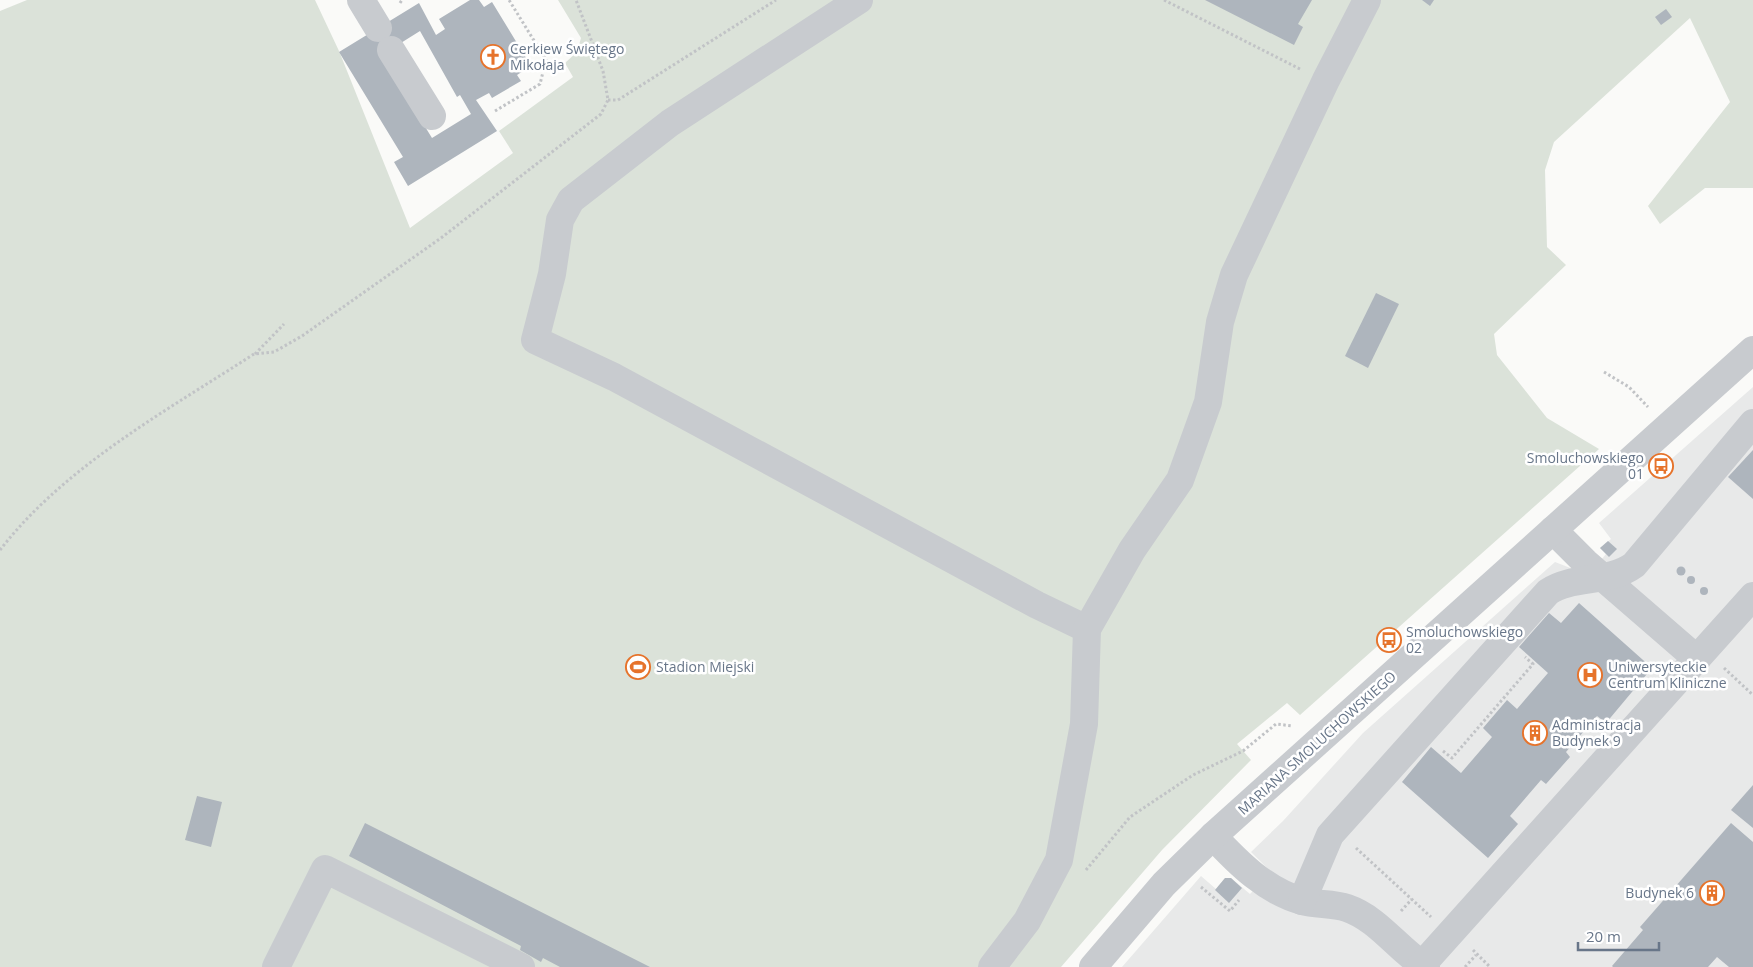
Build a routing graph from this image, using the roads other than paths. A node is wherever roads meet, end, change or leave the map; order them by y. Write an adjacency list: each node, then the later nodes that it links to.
1 (360, 0): 4 (street)
2 (859, 0): 10 (street)
3 (1367, 0): 10 (street)
4 (432, 116)
5 (1753, 350): 7 (street, MARIANA SMOLUCHOWSKIEGO)
6 (1753, 423): 8 (street)
7 (1553, 530): 8 (street); 12 (street, MARIANA SMOLUCHOWSKIEGO)
8 (1604, 579): 11 (street); 13 (street)
9 (1753, 596): 11 (street)
10 (1087, 629): 17 (street)
11 (1708, 662): 14 (street)
12 (1214, 836): 13 (street); 18 (street, MARIANA SMOLUCHOWSKIEGO)
13 (1302, 901): 14 (street)
14 (1423, 966)
15 (276, 967): 16 (street)
16 (521, 967)
17 (992, 967)
18 (1093, 967)

